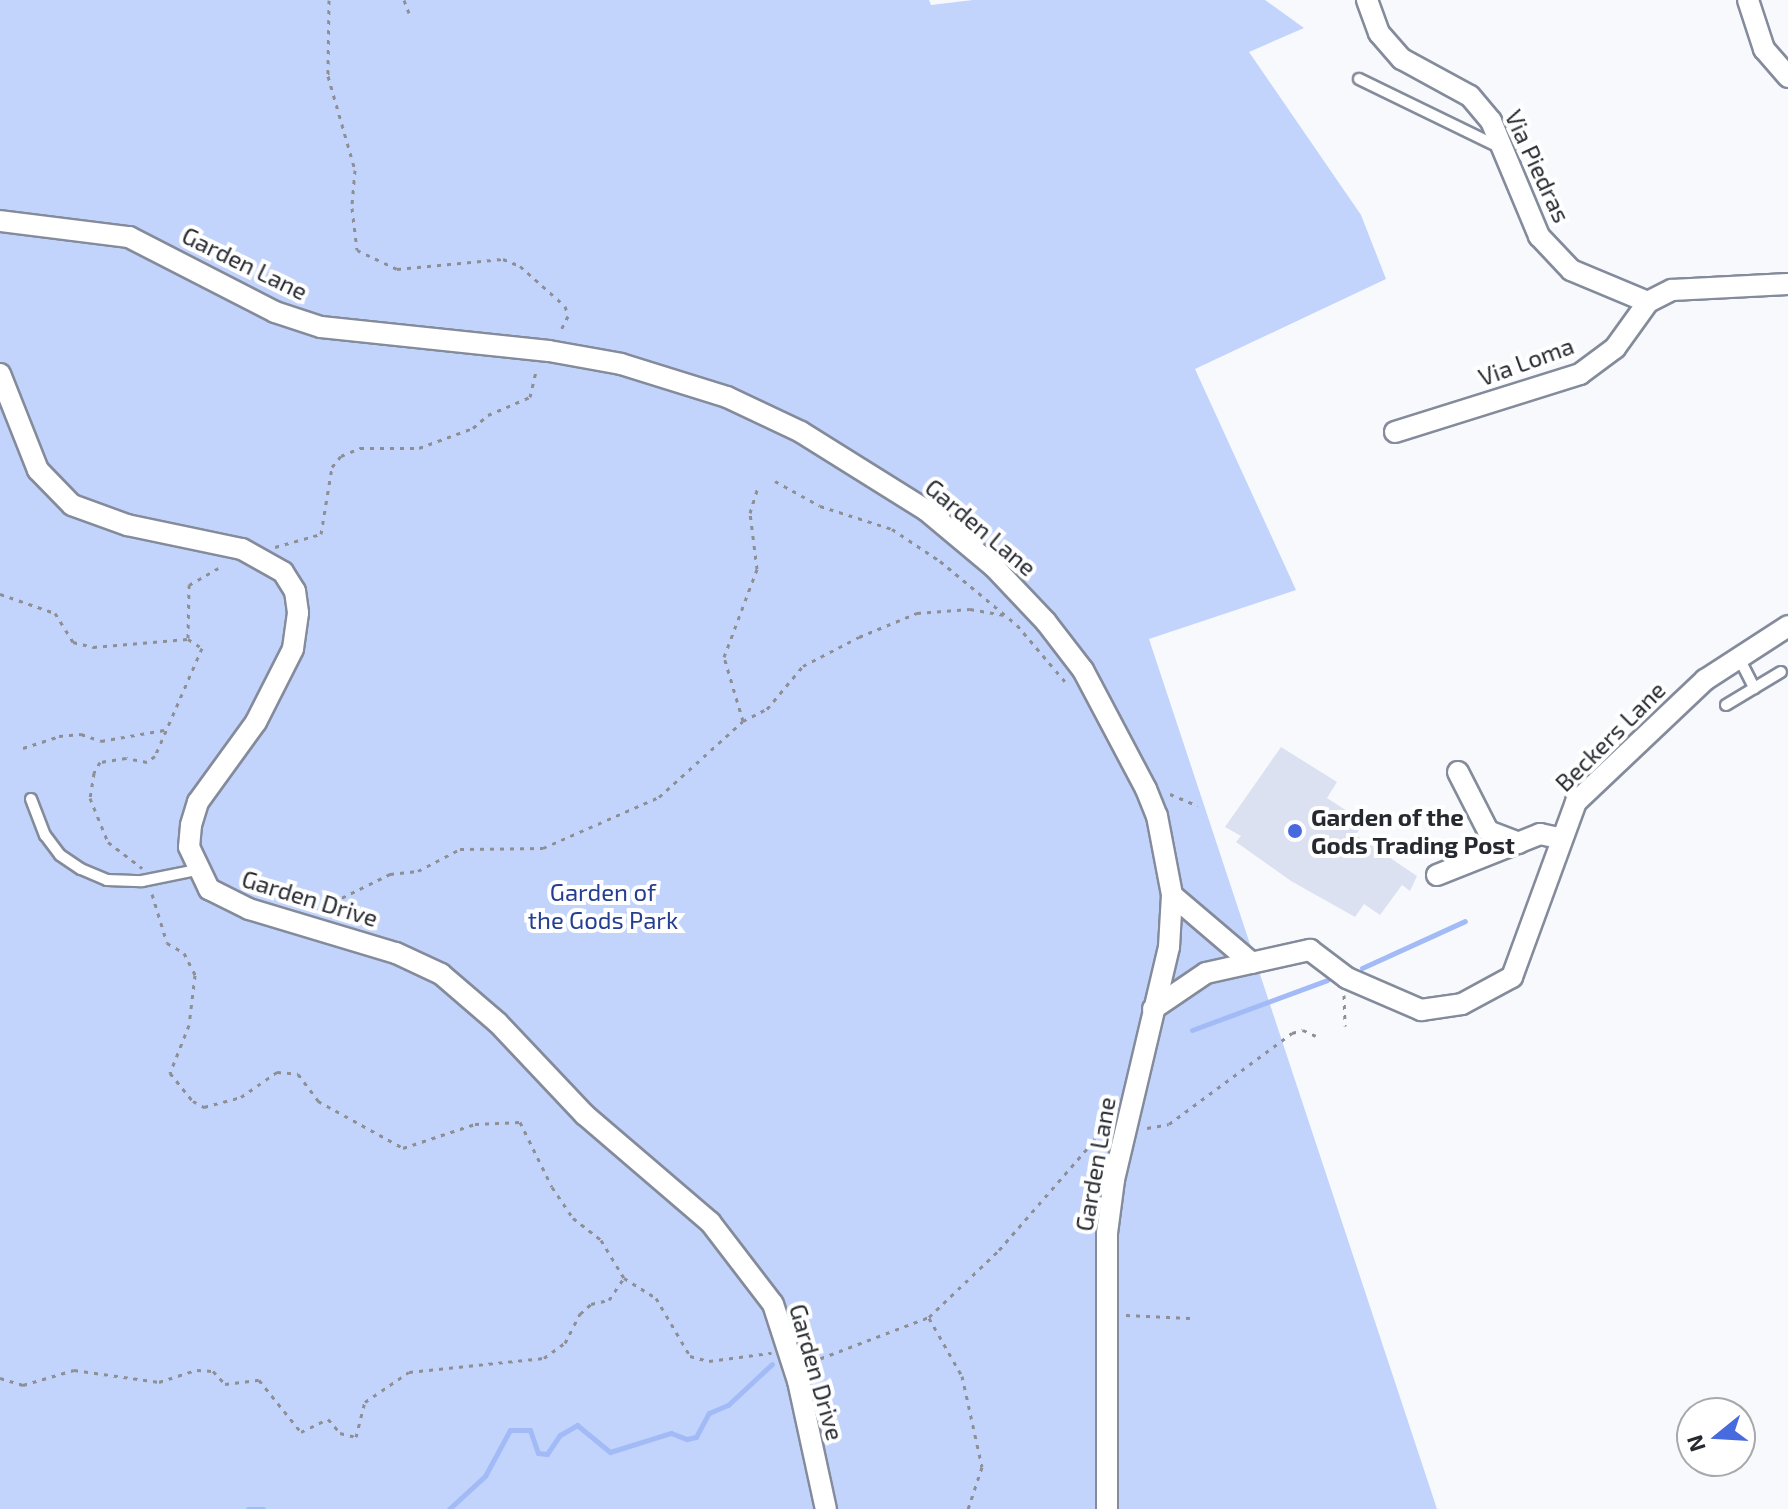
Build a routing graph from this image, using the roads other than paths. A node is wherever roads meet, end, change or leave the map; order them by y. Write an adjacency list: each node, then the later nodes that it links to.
1 (1367, 0): 5 (street, Via Piedras)
2 (1748, 0): 3 (street)
3 (1788, 77)
4 (1359, 79): 5 (lane)
5 (1503, 149): 8 (street, Via Piedras)
6 (0, 221): 22 (street, Garden Lane)
7 (1788, 284): 8 (street)
8 (1648, 302): 10 (street, Via Loma)
9 (0, 374): 20 (street)
10 (1395, 432)
11 (1788, 626): 12 (street, Beckers Lane)
12 (1738, 656): 14 (lane); 18 (street, Beckers Lane)
13 (1781, 672): 14 (lane)
14 (1754, 688): 15 (lane)
15 (1726, 705)
16 (1458, 772): 19 (street)
17 (31, 799): 20 (lane)
18 (1559, 838): 19 (street); 23 (street, Beckers Lane)
19 (1519, 843): 21 (street)
20 (196, 870): 25 (street, Garden Drive)
21 (1437, 875)
22 (1172, 895): 23 (street); 24 (street, Garden Lane)
23 (1252, 963): 24 (street, Beckers Lane)
24 (1153, 1009): 26 (street, Garden Lane)
25 (826, 1509)
26 (1107, 1509)

